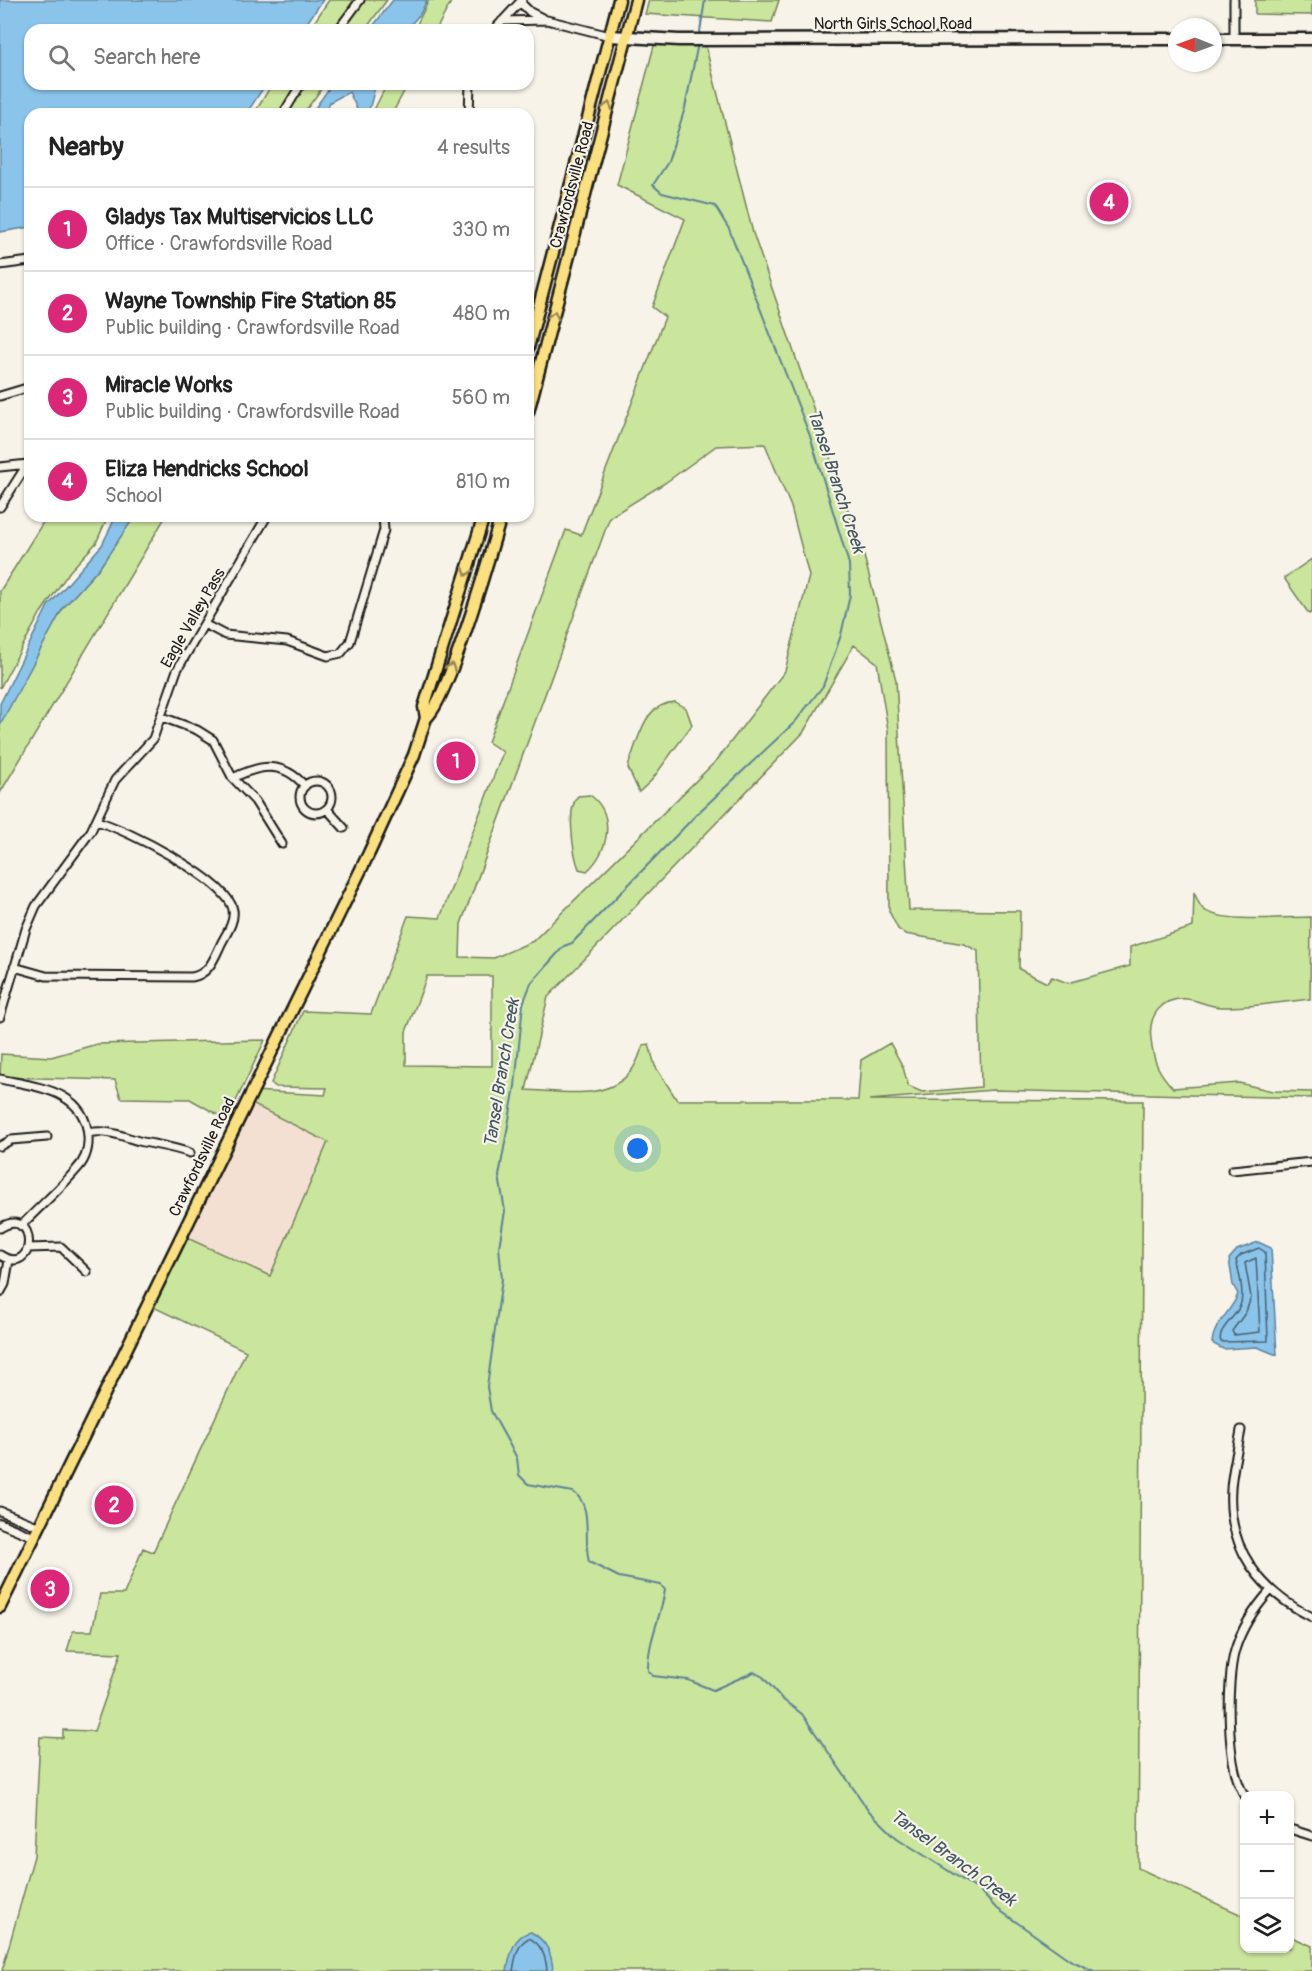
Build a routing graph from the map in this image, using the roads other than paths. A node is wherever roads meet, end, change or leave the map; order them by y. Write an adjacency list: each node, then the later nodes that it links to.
1 (360, 0): 8 (street)
2 (619, 0): 10 (main road, Crawfordsville Road)
3 (636, 0): 11 (main road, Crawfordsville Road)
4 (1234, 0): 14 (street)
5 (521, 1): 6 (street); 7 (street)
6 (547, 20): 7 (street); 10 (street)
7 (502, 21): 9 (street)
8 (342, 24)
9 (499, 24)
10 (610, 36): 11 (main road, North Girls School Road); 22 (main road, Crawfordsville Road)
11 (626, 39): 12 (main road, North Girls School Road); 24 (main road, Crawfordsville Road, one-way to 11)
12 (1168, 39)
13 (1222, 39): 14 (main road)
14 (1234, 39): 15 (main road)
15 (1312, 39)
16 (297, 90): 18 (street)
17 (470, 90): 19 (street)
18 (287, 108)
19 (469, 108)
20 (24, 262): 21 (street)
21 (0, 265)
22 (534, 325)
23 (24, 389): 25 (street)
24 (534, 389)
25 (0, 396)
26 (24, 463): 27 (street)
27 (0, 467)
28 (24, 470): 29 (street)
29 (0, 507)
30 (264, 522): 34 (street, Eagle Valley Pass)
31 (384, 522): 34 (street)
32 (482, 522): 36 (main road, Crawfordsville Road, one-way to 36)
33 (499, 522): 36 (main road, Crawfordsville Road, one-way to 33)
34 (204, 624): 35 (street, Eagle Valley Pass)
35 (162, 717): 37 (street); 40 (street, Eagle Valley Pass)
36 (426, 718): 62 (main road, Crawfordsville Road)
37 (233, 778): 38 (street); 42 (street)
38 (305, 786): 39 (street); 39 (street)
39 (327, 809): 41 (street)
40 (96, 821): 43 (street, Eagle Valley Pass); 43 (street)
41 (344, 828)
42 (282, 844)
43 (14, 967): 44 (street, Eagle Valley Pass)
44 (0, 1017)
45 (0, 1079): 46 (street)
46 (88, 1133): 49 (street); 52 (street)
47 (47, 1137): 48 (street)
48 (0, 1146)
49 (190, 1154)
50 (1312, 1162): 51 (street)
51 (1232, 1170)
52 (21, 1226): 53 (street); 54 (street)
53 (0, 1228)
54 (28, 1248): 56 (street); 57 (street)
55 (0, 1256): 56 (street)
56 (9, 1260): 58 (street)
57 (87, 1272)
58 (0, 1293)
59 (1241, 1430): 63 (street)
60 (0, 1511): 62 (street)
61 (0, 1523): 62 (street)
62 (37, 1532): 64 (main road, Crawfordsville Road)
63 (1270, 1591): 65 (street); 66 (street)
64 (0, 1607)
65 (1312, 1617)
66 (1242, 1791)
67 (1294, 1830): 68 (street)
68 (1312, 1836)

